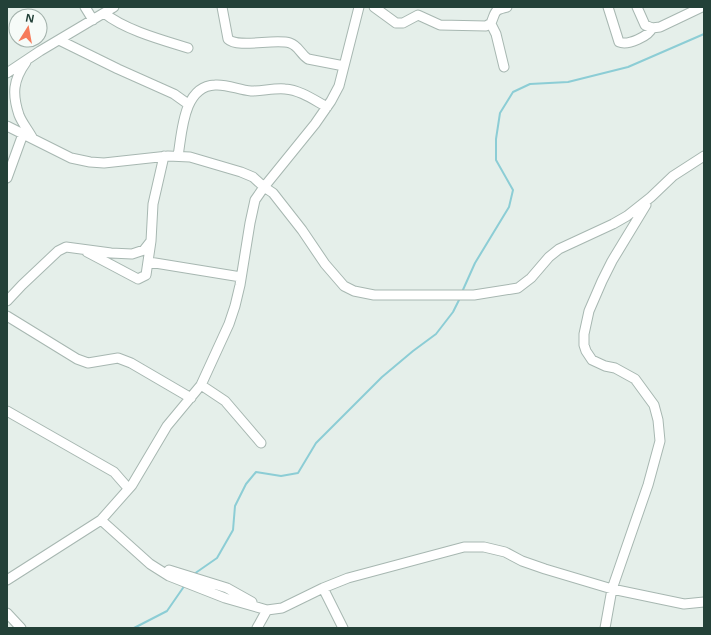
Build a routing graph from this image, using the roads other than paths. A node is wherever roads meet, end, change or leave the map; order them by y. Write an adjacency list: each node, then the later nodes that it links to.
1 (85, 7): 13 (street)
2 (114, 7): 12 (street)
3 (222, 7): 19 (street)
4 (359, 7): 19 (street)
5 (374, 7): 11 (street)
6 (506, 7): 10 (street)
7 (608, 7): 15 (street)
8 (637, 7): 15 (street)
9 (699, 8): 15 (street)
10 (494, 10): 14 (street)
11 (420, 11): 14 (street)
12 (104, 13): 13 (street); 17 (street)
13 (93, 20): 16 (street)
14 (491, 24): 20 (street)
15 (652, 28)
16 (59, 40): 18 (street); 22 (street)
17 (188, 48)
18 (27, 60): 21 (street); 26 (street)
19 (344, 66): 23 (street)
20 (504, 67)
21 (7, 73)
22 (188, 104): 23 (street); 28 (street)
23 (327, 107): 31 (street)
24 (7, 126): 25 (street)
25 (23, 134): 26 (street); 30 (street)
26 (32, 139): 27 (street)
27 (164, 156): 28 (street); 33 (street)
28 (178, 156): 31 (street)
29 (704, 156): 32 (street)
30 (7, 178)
31 (264, 187): 32 (street); 36 (street)
32 (651, 197): 48 (street)
33 (151, 242): 34 (street); 35 (street)
34 (83, 249): 35 (street); 37 (street)
35 (149, 262): 36 (street)
36 (242, 277): 39 (street)
37 (7, 301)
38 (7, 316): 40 (street)
39 (201, 385): 40 (street); 42 (street)
40 (191, 398): 43 (street)
41 (7, 411): 43 (street)
42 (261, 443)
43 (128, 488): 44 (street)
44 (101, 520): 45 (street); 46 (street)
45 (7, 580)
46 (198, 583): 50 (street); 50 (street)
47 (323, 588): 48 (street); 50 (street); 54 (street)
48 (612, 589): 49 (street); 55 (street)
49 (704, 602)
50 (267, 610): 53 (street)
51 (7, 613): 52 (street)
52 (21, 628)
53 (258, 628)
54 (343, 628)
55 (605, 628)

